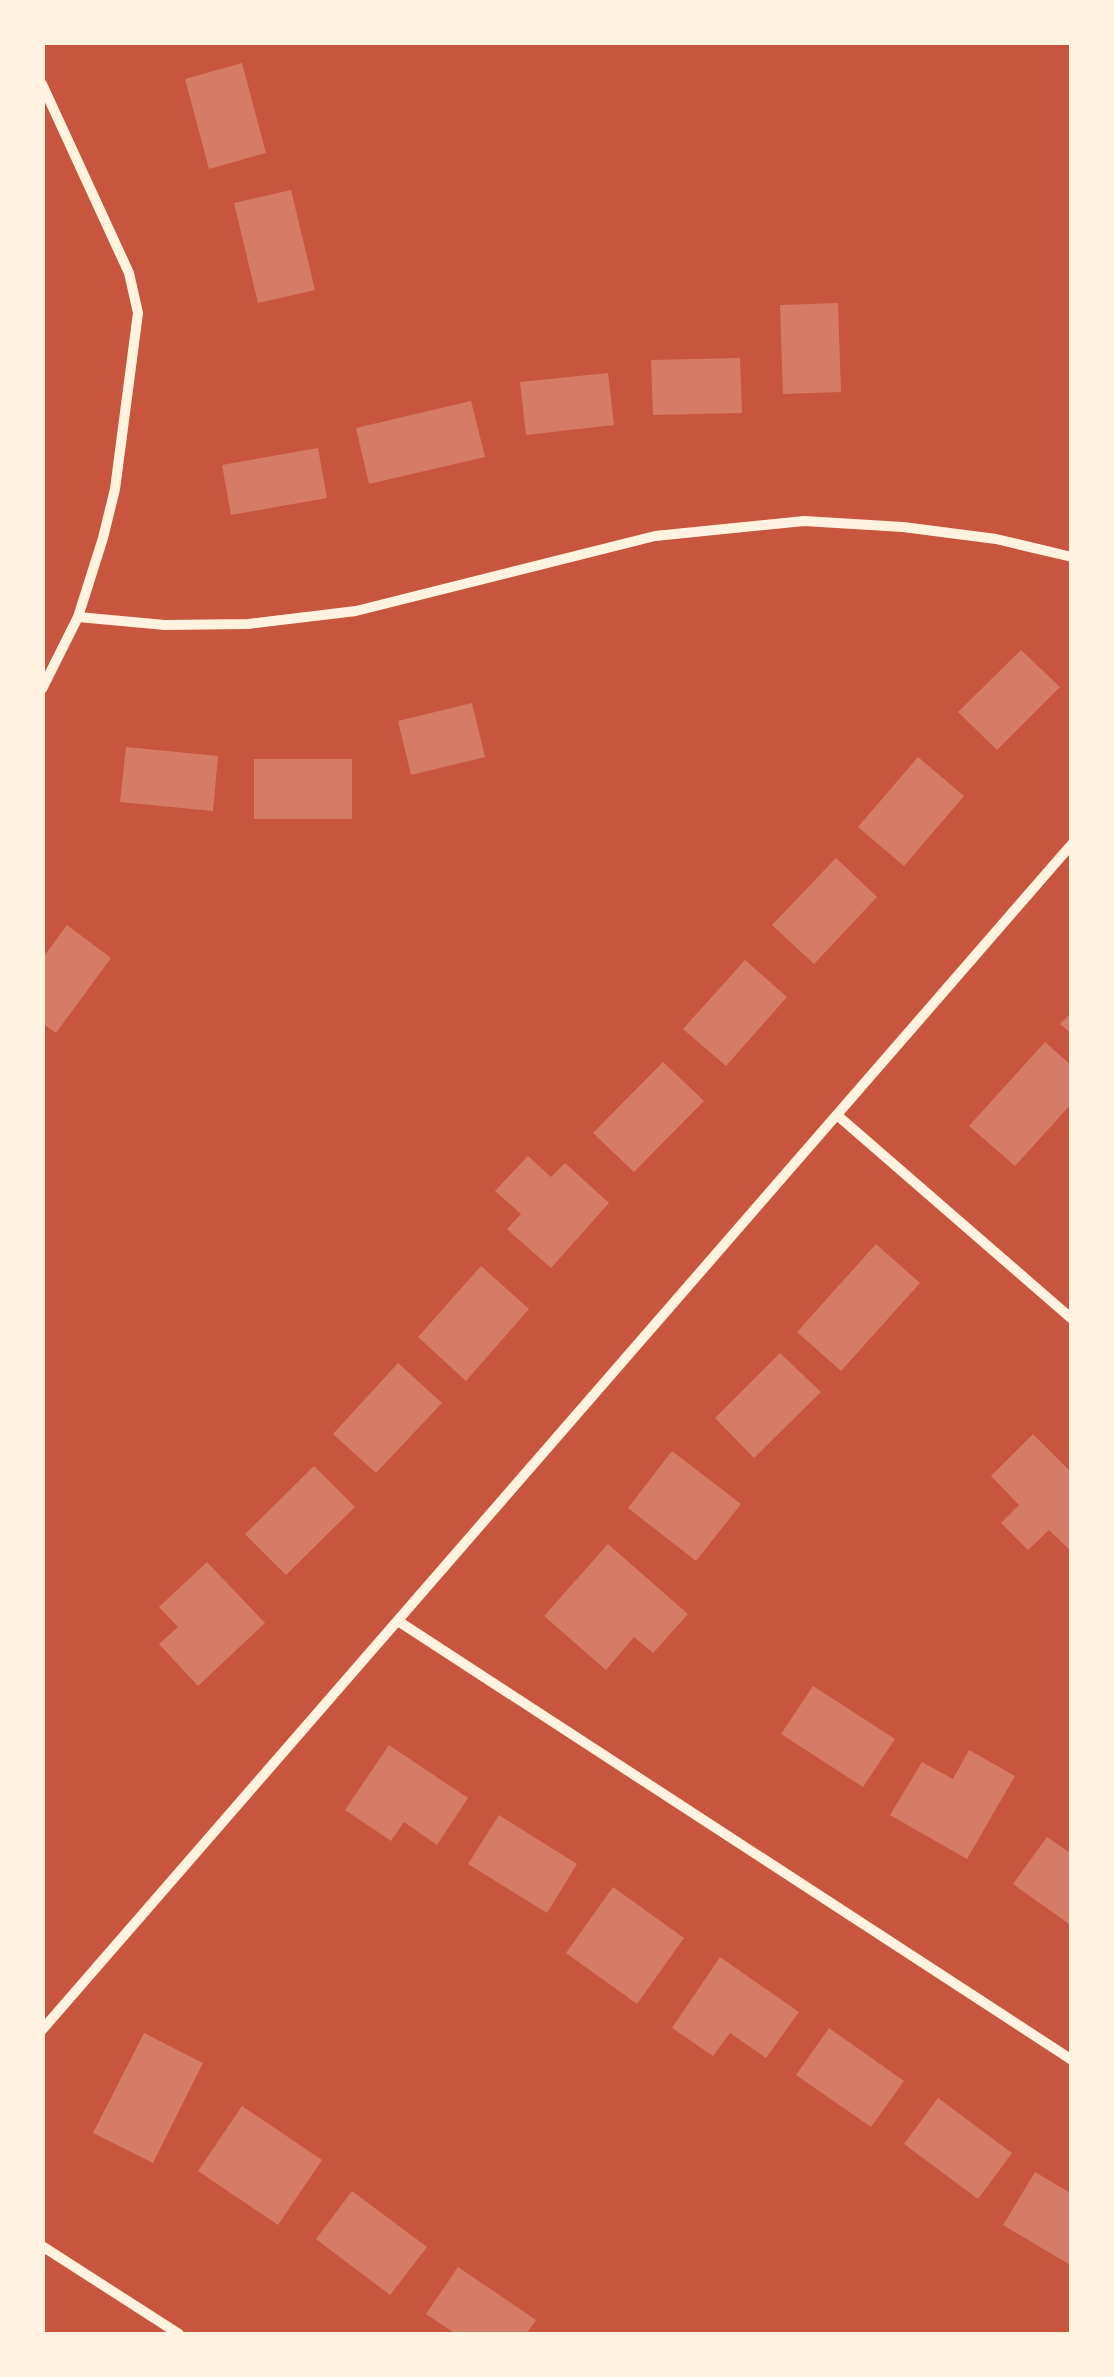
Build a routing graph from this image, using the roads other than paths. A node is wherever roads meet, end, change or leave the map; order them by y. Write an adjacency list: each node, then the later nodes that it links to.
1 (42, 84): 3 (street)
2 (1072, 556): 3 (street)
3 (78, 617): 4 (street)
4 (42, 688)
5 (1072, 844): 6 (street)
6 (836, 1115): 7 (street); 8 (street)
7 (1072, 1319)
8 (398, 1621): 9 (street); 10 (street)
9 (42, 2030)
10 (1072, 2060)
11 (42, 2246): 12 (street)
12 (179, 2334)

